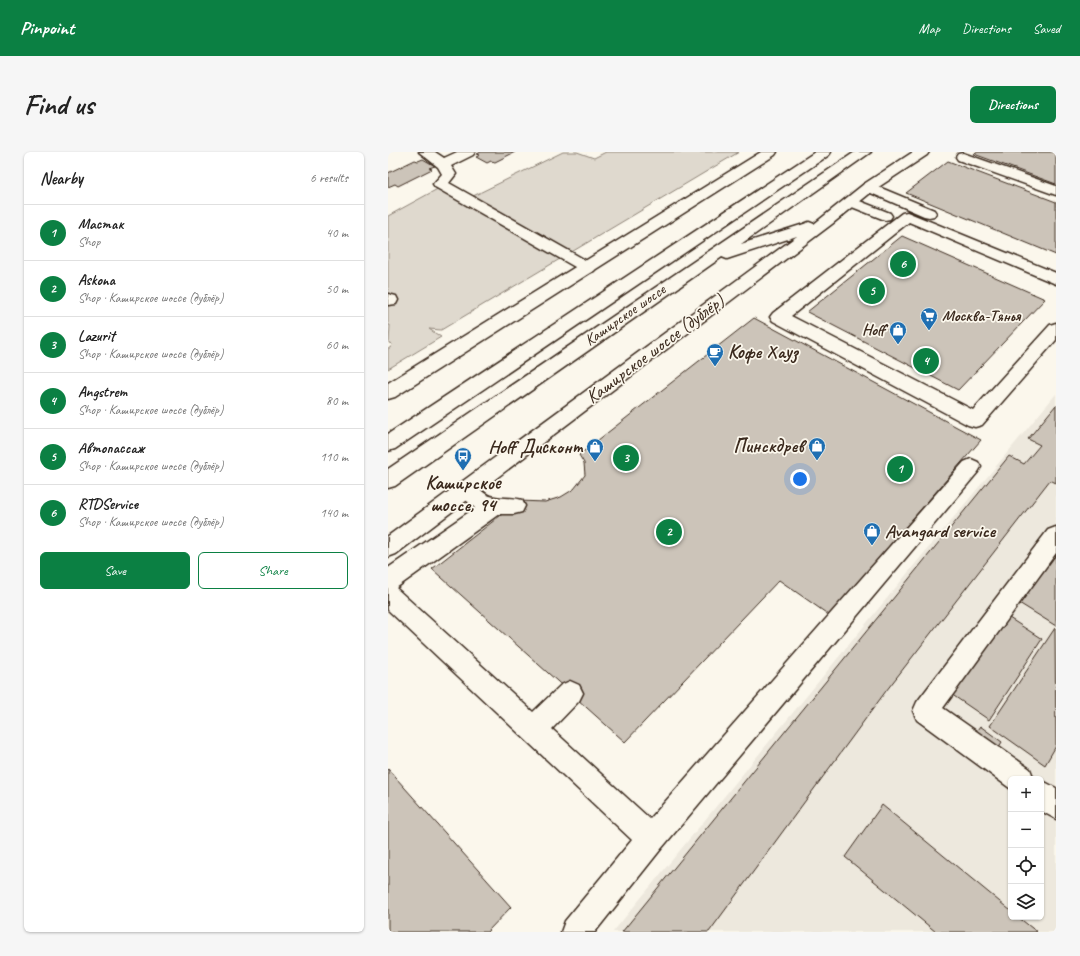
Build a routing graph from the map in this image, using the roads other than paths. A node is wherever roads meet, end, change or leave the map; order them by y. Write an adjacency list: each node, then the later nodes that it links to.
1 (426, 152): 8 (main road)
2 (468, 152): 8 (main road)
3 (770, 152): 16 (main road)
4 (824, 152): 20 (main road, Каширское шоссе)
5 (864, 152): 15 (main road, Каширское шоссе)
6 (922, 152): 9 (main road, Каширское шоссе (дублёр))
7 (969, 152): 10 (main road)
8 (443, 164): 16 (main road)
9 (869, 187): 11 (main road, Каширское шоссе (дублёр)); 14 (main road)
10 (1056, 191)
11 (852, 202): 12 (main road); 13 (main road, Каширское шоссе (дублёр))
12 (885, 216)
13 (827, 221): 15 (main road); 23 (main road, Каширское шоссе (дублёр))
14 (954, 236): 17 (main road); 18 (main road)
15 (703, 261): 22 (main road, Каширское шоссе)
16 (588, 268): 19 (main road)
17 (1056, 279)
18 (1056, 329)
19 (388, 392)
20 (388, 444)
21 (971, 466): 33 (main road)
22 (388, 480)
23 (467, 489): 25 (main road, Каширское шоссе (дублёр)); 26 (main road)
24 (1056, 536): 30 (main road)
25 (388, 548)
26 (388, 581)
27 (388, 595): 29 (main road)
28 (570, 692): 29 (main road)
29 (533, 730): 33 (main road)
30 (1016, 776)
31 (1044, 796): 32 (main road)
32 (1056, 805)
33 (651, 839): 34 (main road)
34 (576, 932)

